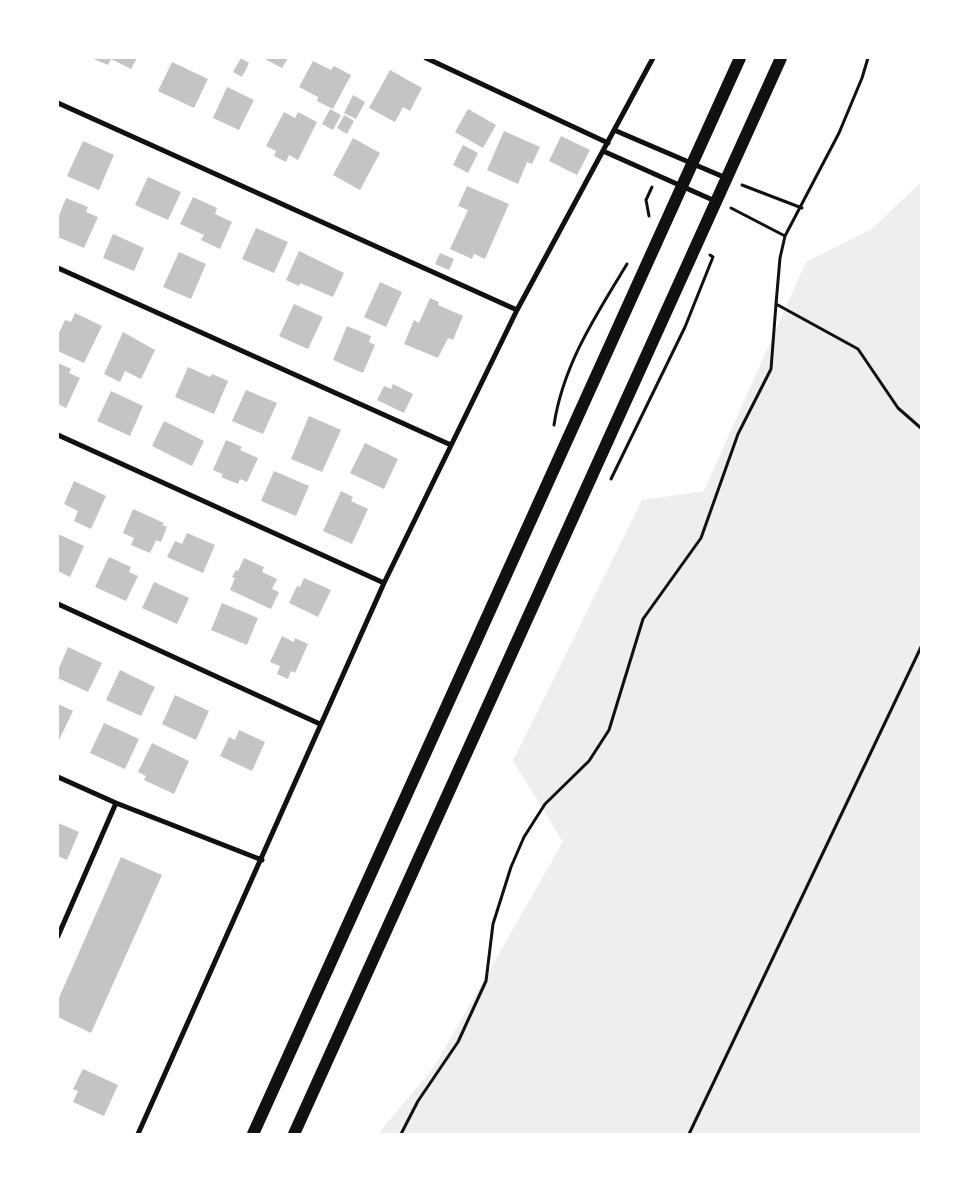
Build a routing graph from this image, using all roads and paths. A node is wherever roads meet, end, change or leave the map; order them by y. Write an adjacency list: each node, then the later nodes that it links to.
1 (426, 58): 8 (street)
2 (653, 58): 7 (street)
3 (740, 58): 10 (main road)
4 (781, 58): 11 (main road)
5 (868, 58): 14 (path)
6 (58, 103): 18 (street)
7 (614, 130): 8 (street); 10 (street)
8 (608, 143): 9 (street)
9 (603, 151): 12 (street); 18 (street)
10 (692, 163): 11 (street); 12 (main road)
11 (727, 178): 13 (main road); 14 (path)
12 (682, 186): 13 (street); 31 (main road)
13 (717, 202): 15 (path); 32 (main road)
14 (802, 208): 15 (path)
15 (785, 236): 17 (path)
16 (58, 268): 21 (street)
17 (776, 304): 19 (path); 33 (path)
18 (517, 310): 21 (street)
19 (922, 429)
20 (58, 435): 22 (street)
21 (451, 445): 22 (street)
22 (384, 583): 25 (street)
23 (58, 604): 25 (street)
24 (922, 645): 34 (path)
25 (320, 724): 28 (street)
26 (58, 777): 27 (street)
27 (116, 804): 28 (street); 29 (street)
28 (262, 860): 30 (street)
29 (58, 936)
30 (138, 1134)
31 (254, 1134)
32 (294, 1134)
33 (401, 1134)
34 (689, 1134)

